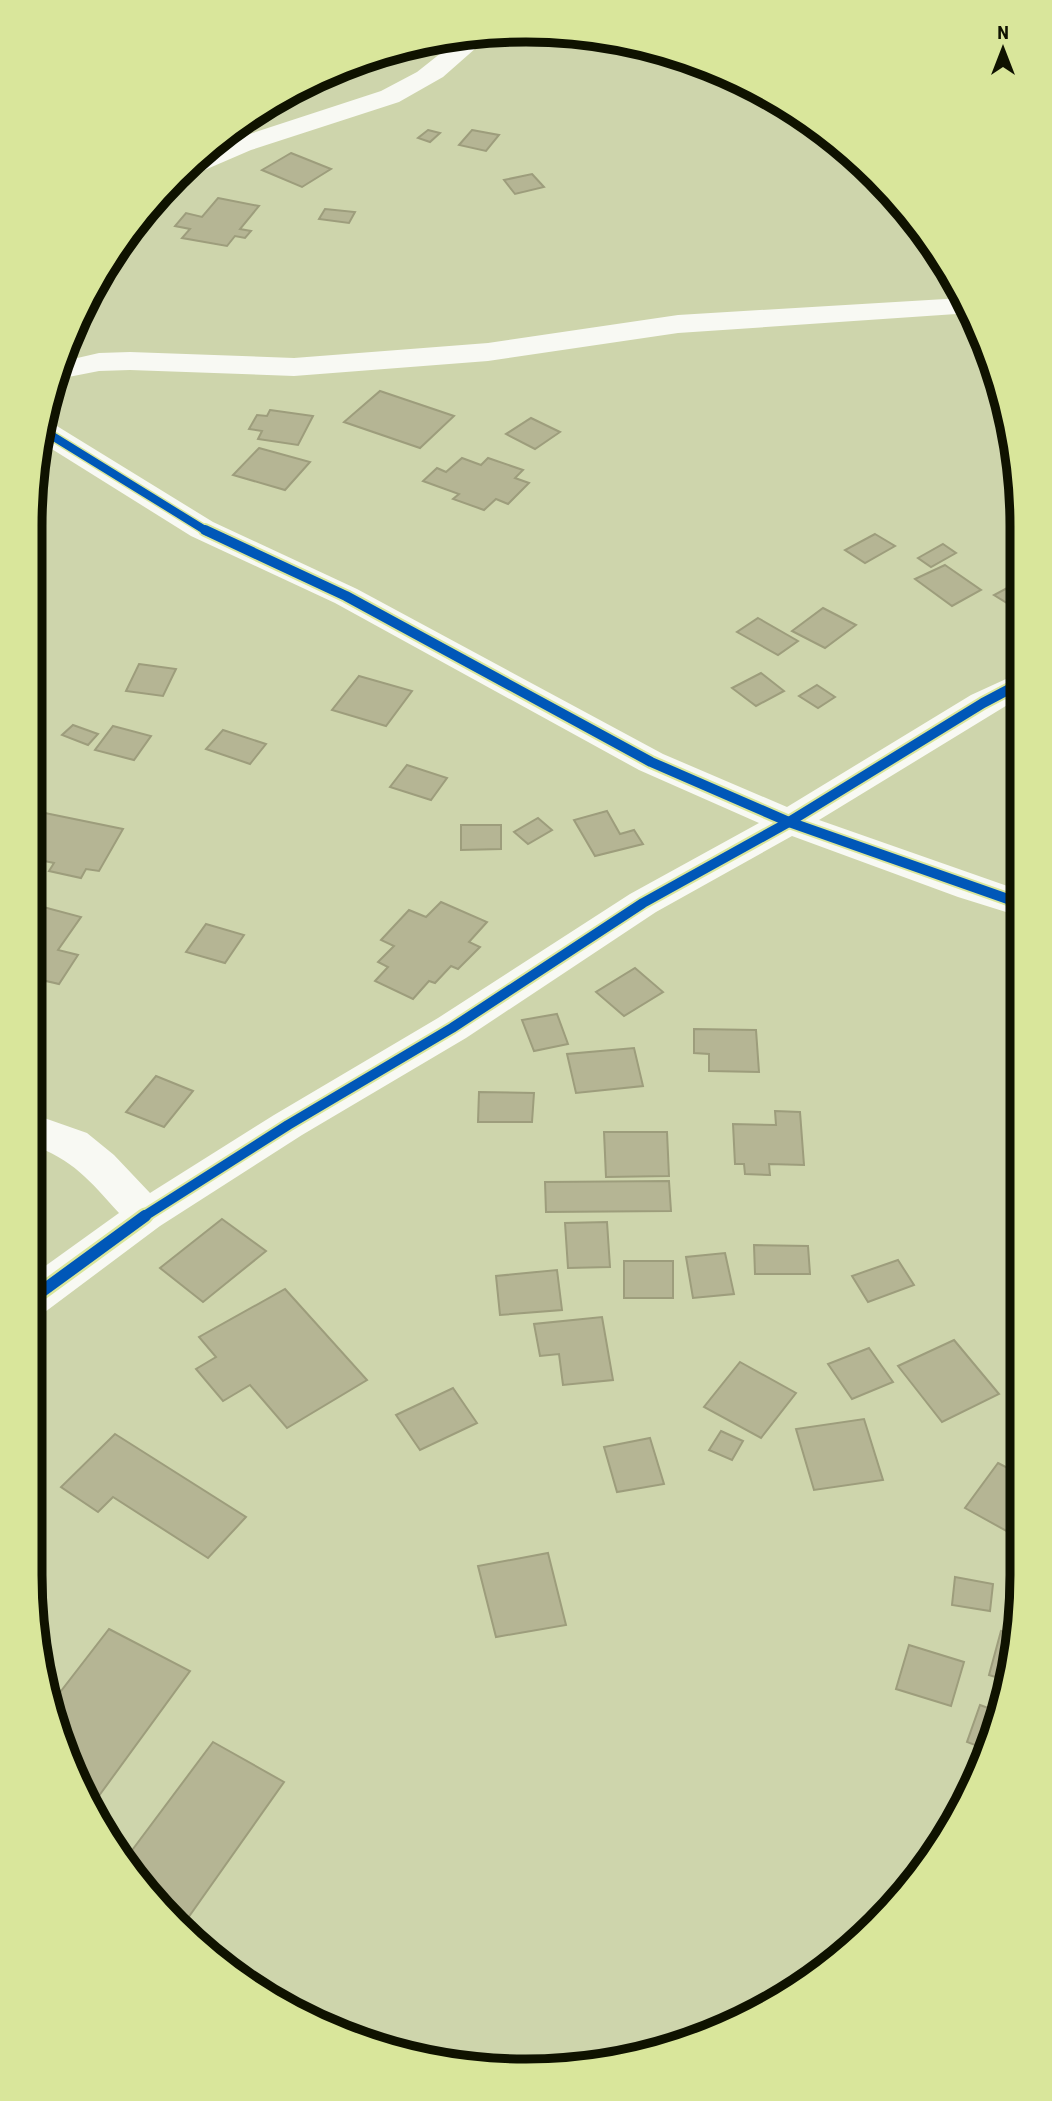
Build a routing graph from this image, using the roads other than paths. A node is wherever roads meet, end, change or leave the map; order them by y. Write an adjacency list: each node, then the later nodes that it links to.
1 (465, 46): 2 (street)
2 (216, 154)
3 (957, 306): 4 (street)
4 (68, 369)
5 (51, 435): 7 (street)
6 (1010, 688): 7 (street)
7 (789, 822): 8 (street); 10 (street)
8 (1010, 900)
9 (42, 1132): 10 (street)
10 (146, 1215): 11 (street)
11 (42, 1291)

